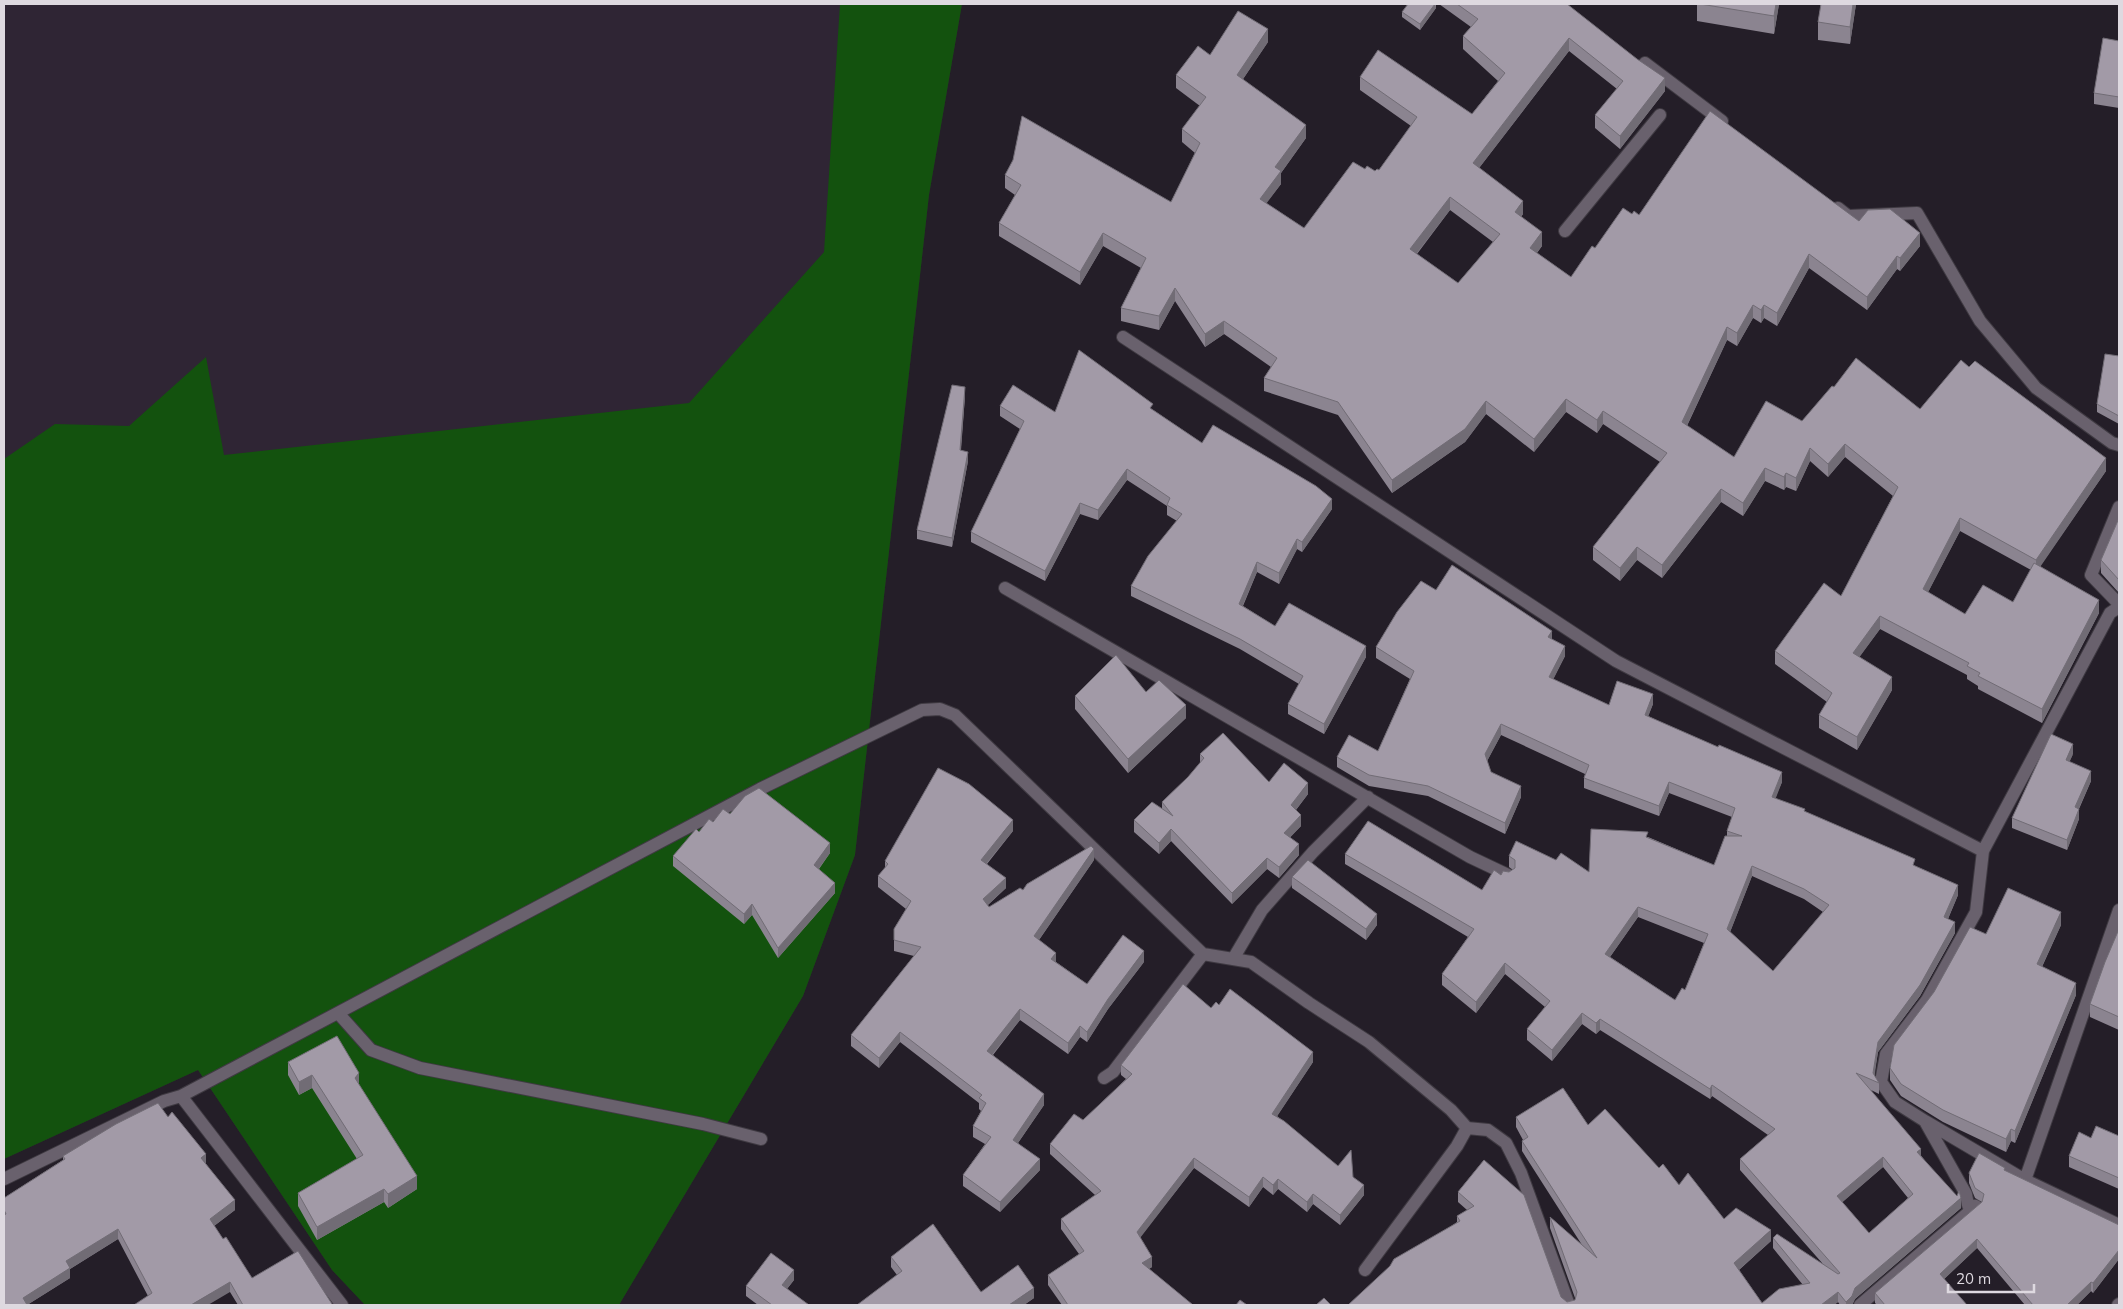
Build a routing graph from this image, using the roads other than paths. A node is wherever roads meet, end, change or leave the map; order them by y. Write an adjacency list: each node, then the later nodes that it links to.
1 (1645, 63): 3 (street)
2 (1660, 115): 5 (street)
3 (1731, 128)
4 (1825, 198): 7 (street)
5 (1565, 232)
6 (1123, 337): 12 (street)
7 (2119, 445)
8 (2119, 507): 10 (street)
9 (1006, 588): 11 (street)
10 (2119, 606): 12 (street)
11 (1368, 797): 13 (street); 16 (street)
12 (1983, 851): 20 (street)
13 (1508, 875)
14 (2119, 910): 24 (street)
15 (1203, 954): 16 (street); 17 (street); 18 (street)
16 (1233, 959): 21 (street)
17 (338, 1013): 19 (street); 22 (street)
18 (1104, 1078)
19 (181, 1096): 23 (street); 27 (street)
20 (1925, 1121): 24 (street); 29 (street)
21 (1467, 1128): 26 (street); 28 (street)
22 (760, 1139)
23 (4, 1179)
24 (2025, 1180): 25 (street)
25 (2119, 1225)
26 (1365, 1270)
27 (342, 1305)
28 (1568, 1305)
29 (1860, 1305)

